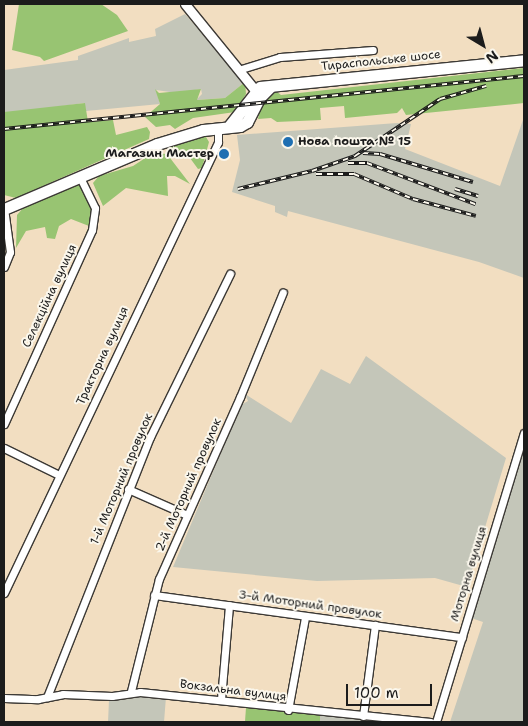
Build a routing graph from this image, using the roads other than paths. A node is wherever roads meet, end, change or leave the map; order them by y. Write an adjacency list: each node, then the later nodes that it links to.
1 (185, 4): 4 (street)
2 (373, 50): 4 (street)
3 (524, 60): 5 (main road, Тираспольське шосе)
4 (238, 70): 5 (street)
5 (258, 94): 6 (main road, Тираспольське шосе)
6 (218, 128): 7 (main road); 15 (street, Тракторна вулиця)
7 (80, 177): 8 (main road); 12 (street, Селекційна вулиця)
8 (4, 209): 9 (street)
9 (4, 267)
10 (230, 274): 16 (street, 1-й Моторний провулок)
11 (283, 292): 17 (street, 2-й Моторний провулок)
12 (4, 424)
13 (524, 433): 23 (street, Моторна вулиця)
14 (4, 448): 15 (street)
15 (59, 475): 18 (street, Тракторна вулиця)
16 (128, 489): 17 (street); 26 (street, 1-й Моторний провулок)
17 (187, 516): 19 (street, 2-й Моторний провулок)
18 (4, 593)
19 (154, 595): 20 (street, 3-й Моторний провулок); 24 (street, 2-й Моторний провулок)
20 (229, 605): 21 (street, 3-й Моторний провулок); 27 (street)
21 (305, 617): 22 (street, 3-й Моторний провулок); 28 (street)
22 (375, 625): 23 (street, 3-й Моторний провулок); 29 (street)
23 (462, 637): 31 (street, Моторна вулиця)
24 (131, 692): 26 (street, Вокзальна вулиця); 27 (street, Вокзальна вулиця)
25 (4, 698): 26 (street, Вокзальна вулиця)
26 (46, 698)
27 (221, 699): 28 (street, Вокзальна вулиця)
28 (288, 710): 29 (street, Вокзальна вулиця)
29 (363, 716): 30 (street, Вокзальна вулиця)
30 (430, 722)
31 (436, 722)

